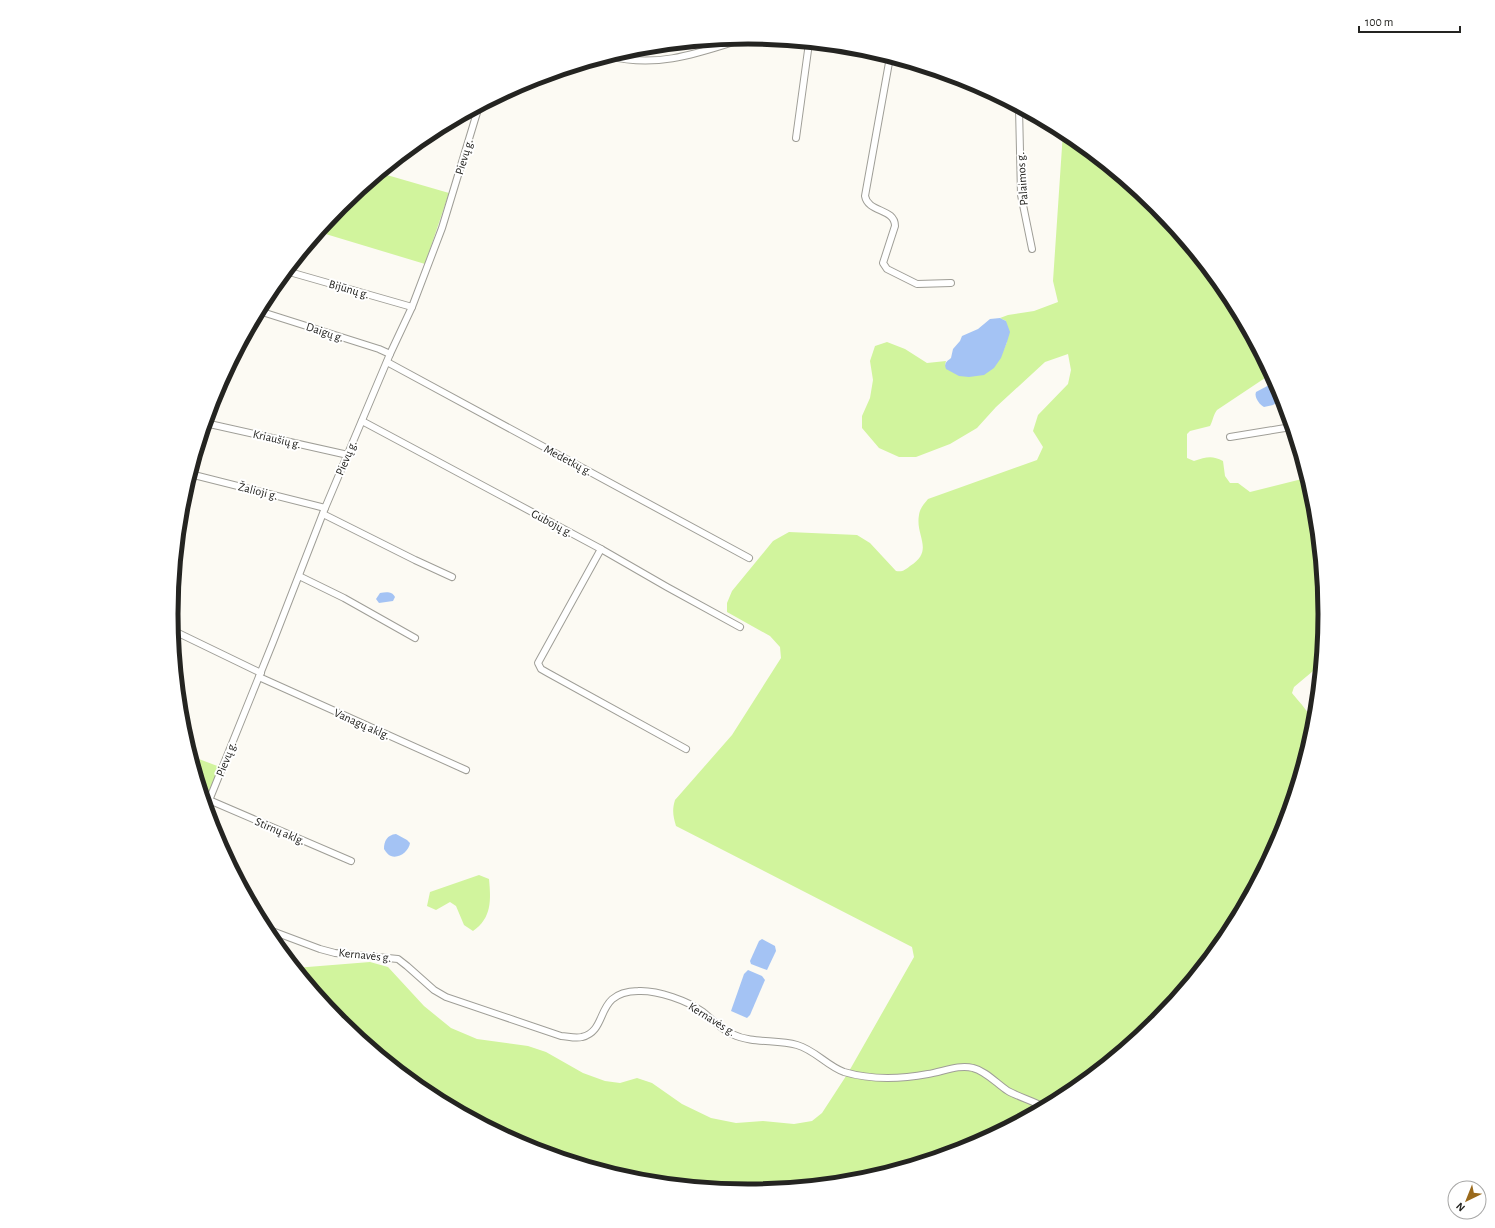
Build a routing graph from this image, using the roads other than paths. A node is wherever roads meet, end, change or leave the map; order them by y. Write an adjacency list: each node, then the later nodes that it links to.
1 (724, 45): 3 (street)
2 (808, 48): 7 (street)
3 (620, 59)
4 (889, 62): 10 (street)
5 (477, 113): 11 (street, Pievų g.)
6 (1019, 113): 8 (street, Palaimos g.)
7 (796, 138)
8 (1032, 249)
9 (291, 272): 11 (street, Bijūnų g.)
10 (951, 282)
11 (412, 307): 13 (street, Pievų g.)
12 (264, 313): 13 (street, Daigų g.)
13 (390, 354): 14 (street, Pievų g.)
14 (387, 362): 15 (street, Pievų g.); 23 (street, Medetkų g.)
15 (362, 421): 19 (street, Pievų g.); 22 (street, Gubojų g.)
16 (211, 424): 19 (street, Kriaušių g.)
17 (1286, 428): 18 (street)
18 (1230, 437)
19 (348, 455): 21 (street, Pievų g.)
20 (195, 475): 21 (street, Žalioji g.)
21 (324, 511): 24 (street, Pievų g.); 25 (street, Žalioji g.)
22 (601, 549): 26 (street, Gubojų g.); 30 (street)
23 (749, 558)
24 (299, 576): 28 (street); 29 (street, Pievų g.)
25 (452, 576)
26 (740, 627)
27 (179, 633): 29 (street, Vanagų aklg.)
28 (415, 638)
29 (260, 675): 31 (street, Vanagų aklg.); 32 (street, Pievų g.)
30 (686, 749)
31 (466, 770)
32 (209, 800): 33 (street, Stirnų aklg.)
33 (351, 861)
34 (275, 932): 35 (street, Kernavės g.)
35 (1038, 1104)

